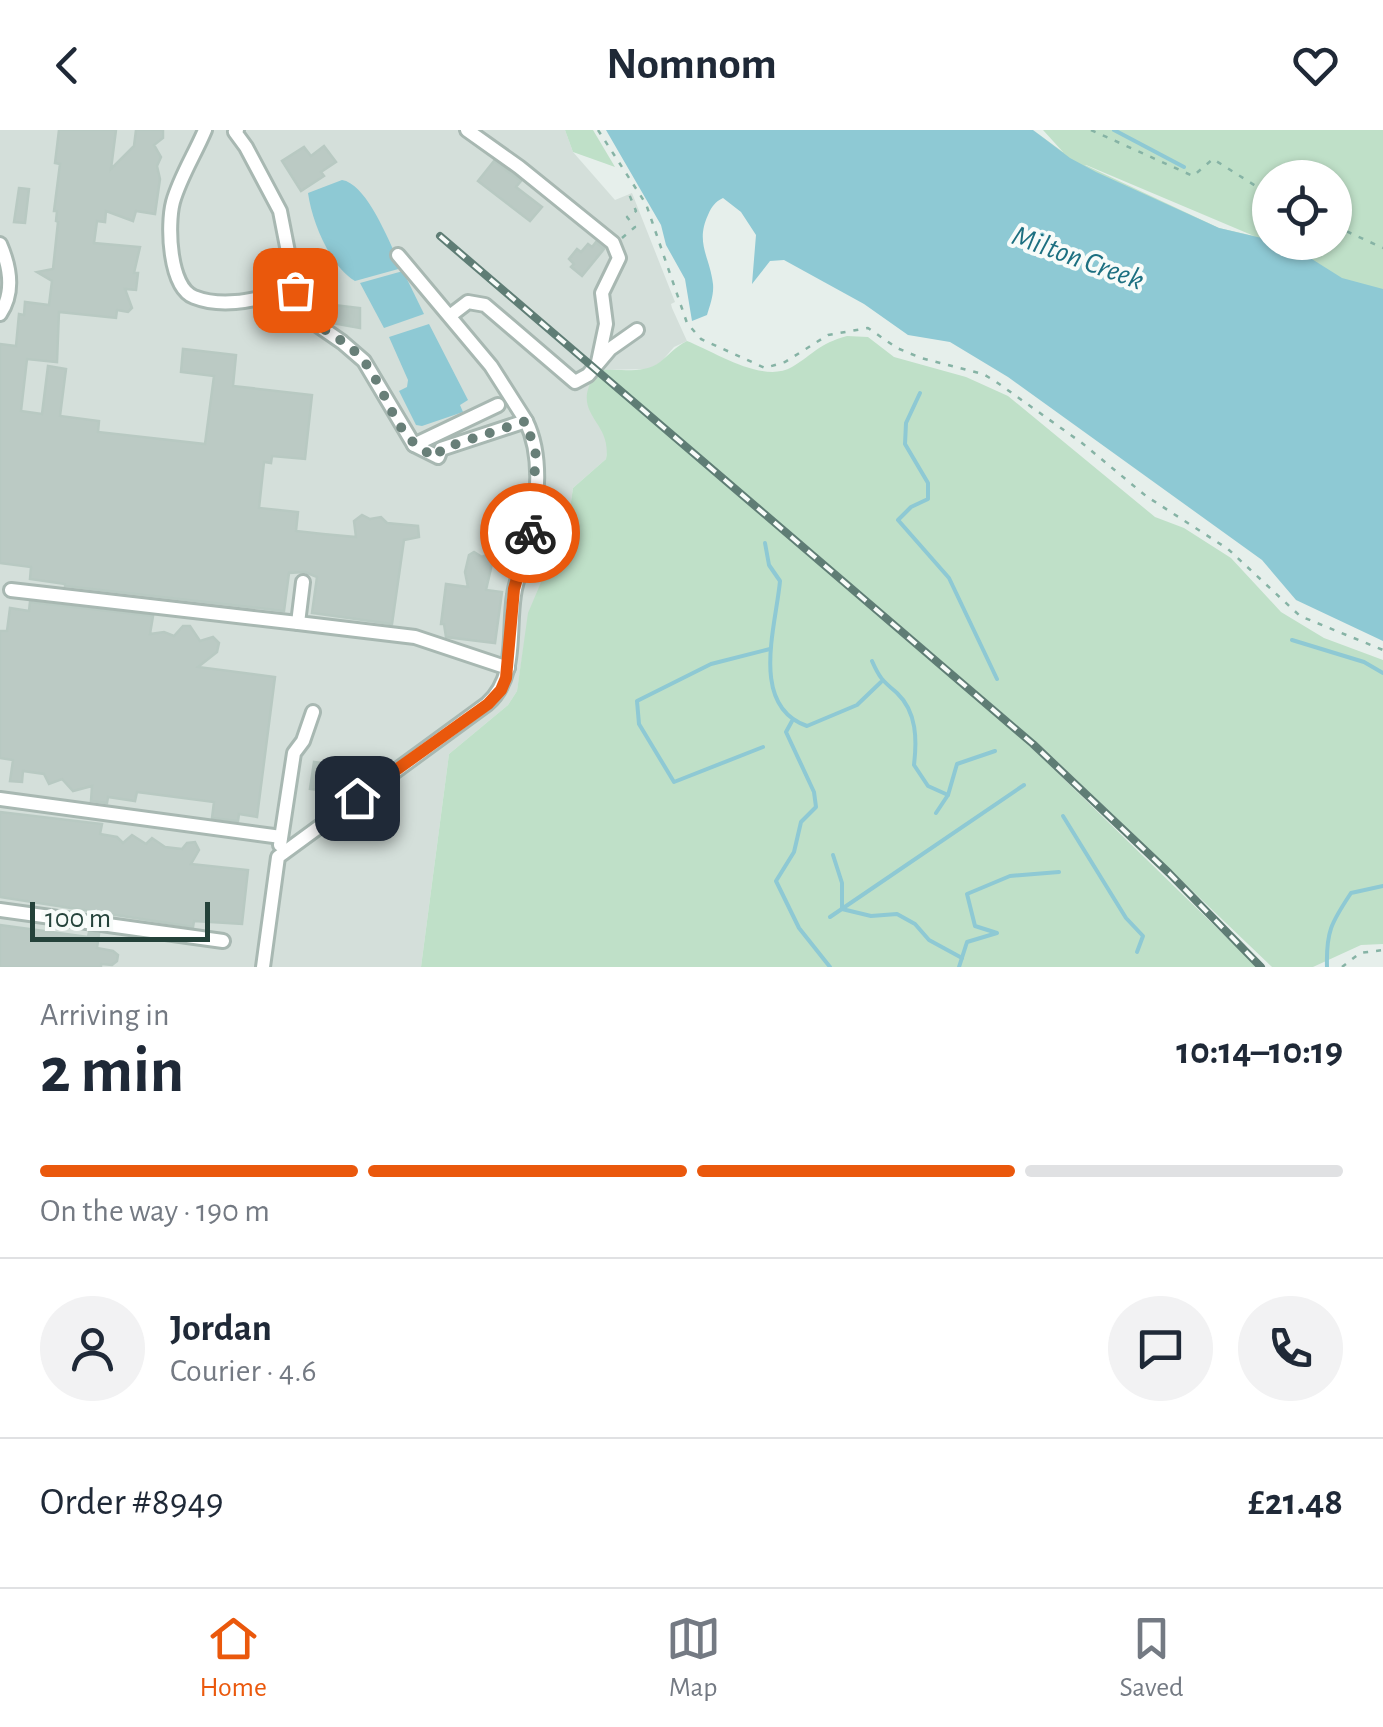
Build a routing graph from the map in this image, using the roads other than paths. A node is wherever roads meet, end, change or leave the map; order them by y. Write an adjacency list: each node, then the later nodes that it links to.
1 (205, 130): 6 (street)
2 (467, 130): 10 (street)
3 (235, 131): 6 (street)
4 (0, 244): 7 (street)
5 (398, 255): 8 (street)
6 (295, 290): 13 (street)
7 (0, 314)
8 (451, 316): 10 (street); 12 (street)
9 (637, 330): 10 (street)
10 (598, 362)
11 (498, 406): 13 (street)
12 (526, 421): 13 (street); 17 (street)
13 (414, 445)
14 (302, 582): 16 (street)
15 (11, 590): 16 (street)
16 (298, 624): 17 (street)
17 (508, 668): 21 (street)
18 (313, 712): 20 (street)
19 (0, 799): 20 (street)
20 (281, 837): 21 (street)
21 (278, 857): 24 (street)
22 (0, 910): 23 (street)
23 (223, 940)
24 (263, 967)

